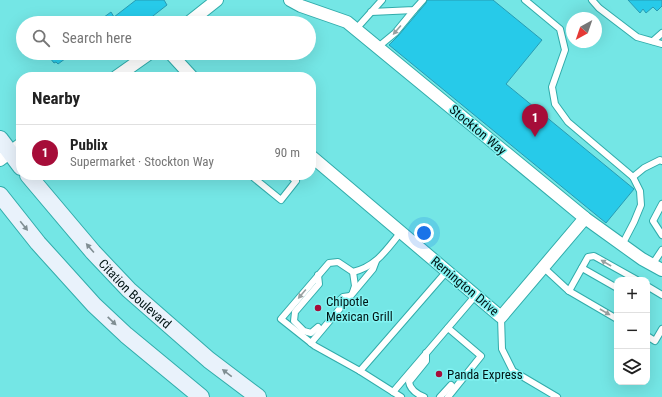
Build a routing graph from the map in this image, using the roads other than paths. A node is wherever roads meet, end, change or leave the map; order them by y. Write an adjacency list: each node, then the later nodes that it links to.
1 (216, 0): 9 (street)
2 (290, 0): 10 (street, Stockton Way)
3 (382, 0): 8 (lane)
4 (423, 0): 7 (lane)
5 (525, 0): 24 (lane)
6 (592, 0): 12 (lane)
7 (414, 10): 8 (lane); 14 (lane, one-way to 14)
8 (371, 12): 10 (lane)
9 (197, 16)
10 (356, 29): 14 (street, Stockton Way)
11 (662, 33): 12 (lane)
12 (653, 41): 13 (lane)
13 (662, 44)
14 (378, 47): 30 (street, Stockton Way)
15 (140, 60): 17 (street)
16 (176, 60): 18 (street)
17 (123, 72)
18 (187, 72)
19 (0, 139): 20 (main road)
20 (10, 152): 21 (main road)
21 (16, 160)
22 (316, 160): 31 (street, Remington Drive)
23 (662, 161): 24 (lane)
24 (633, 178): 33 (lane)
25 (32, 180): 64 (main road, Citation Boulevard, one-way to 25)
26 (256, 180): 27 (lane)
27 (295, 180)
28 (0, 195): 63 (main road, one-way to 63)
29 (662, 204): 32 (lane)
30 (585, 218): 33 (street, Stockton Way); 36 (street, Remington Drive)
31 (401, 232): 35 (lane); 39 (street, Remington Drive)
32 (662, 235)
33 (622, 245): 38 (street, Stockton Way)
34 (662, 250): 38 (lane)
35 (376, 262): 40 (lane); 47 (lane)
36 (543, 267): 45 (lane); 50 (street, Remington Drive)
37 (582, 268): 42 (lane, one-way to 37); 43 (lane); 45 (lane)
38 (657, 268)
39 (447, 271): 48 (street, Remington Drive); 58 (lane)
40 (353, 272): 41 (lane); 47 (lane)
41 (318, 275): 52 (lane); 56 (lane, one-way to 56)
42 (630, 277)
43 (614, 286)
44 (650, 288): 46 (lane)
45 (569, 291): 51 (lane, one-way to 51)
46 (662, 294)
47 (351, 295): 49 (lane); 56 (lane)
48 (476, 295): 50 (street, Remington Drive); 53 (lane)
49 (340, 300)
50 (501, 317): 69 (lane)
51 (614, 317)
52 (318, 327)
53 (448, 328): 57 (lane); 59 (lane)
54 (662, 329): 55 (lane)
55 (650, 338)
56 (311, 343): 58 (lane)
57 (426, 353): 62 (lane); 66 (lane)
58 (360, 371): 62 (lane)
59 (467, 374): 60 (lane); 68 (lane)
60 (458, 376)
61 (451, 385): 67 (lane)
62 (393, 392): 65 (lane)
63 (201, 397)
64 (258, 397)
65 (401, 397)
66 (424, 397)
67 (440, 397)
68 (448, 397)
69 (557, 397)

